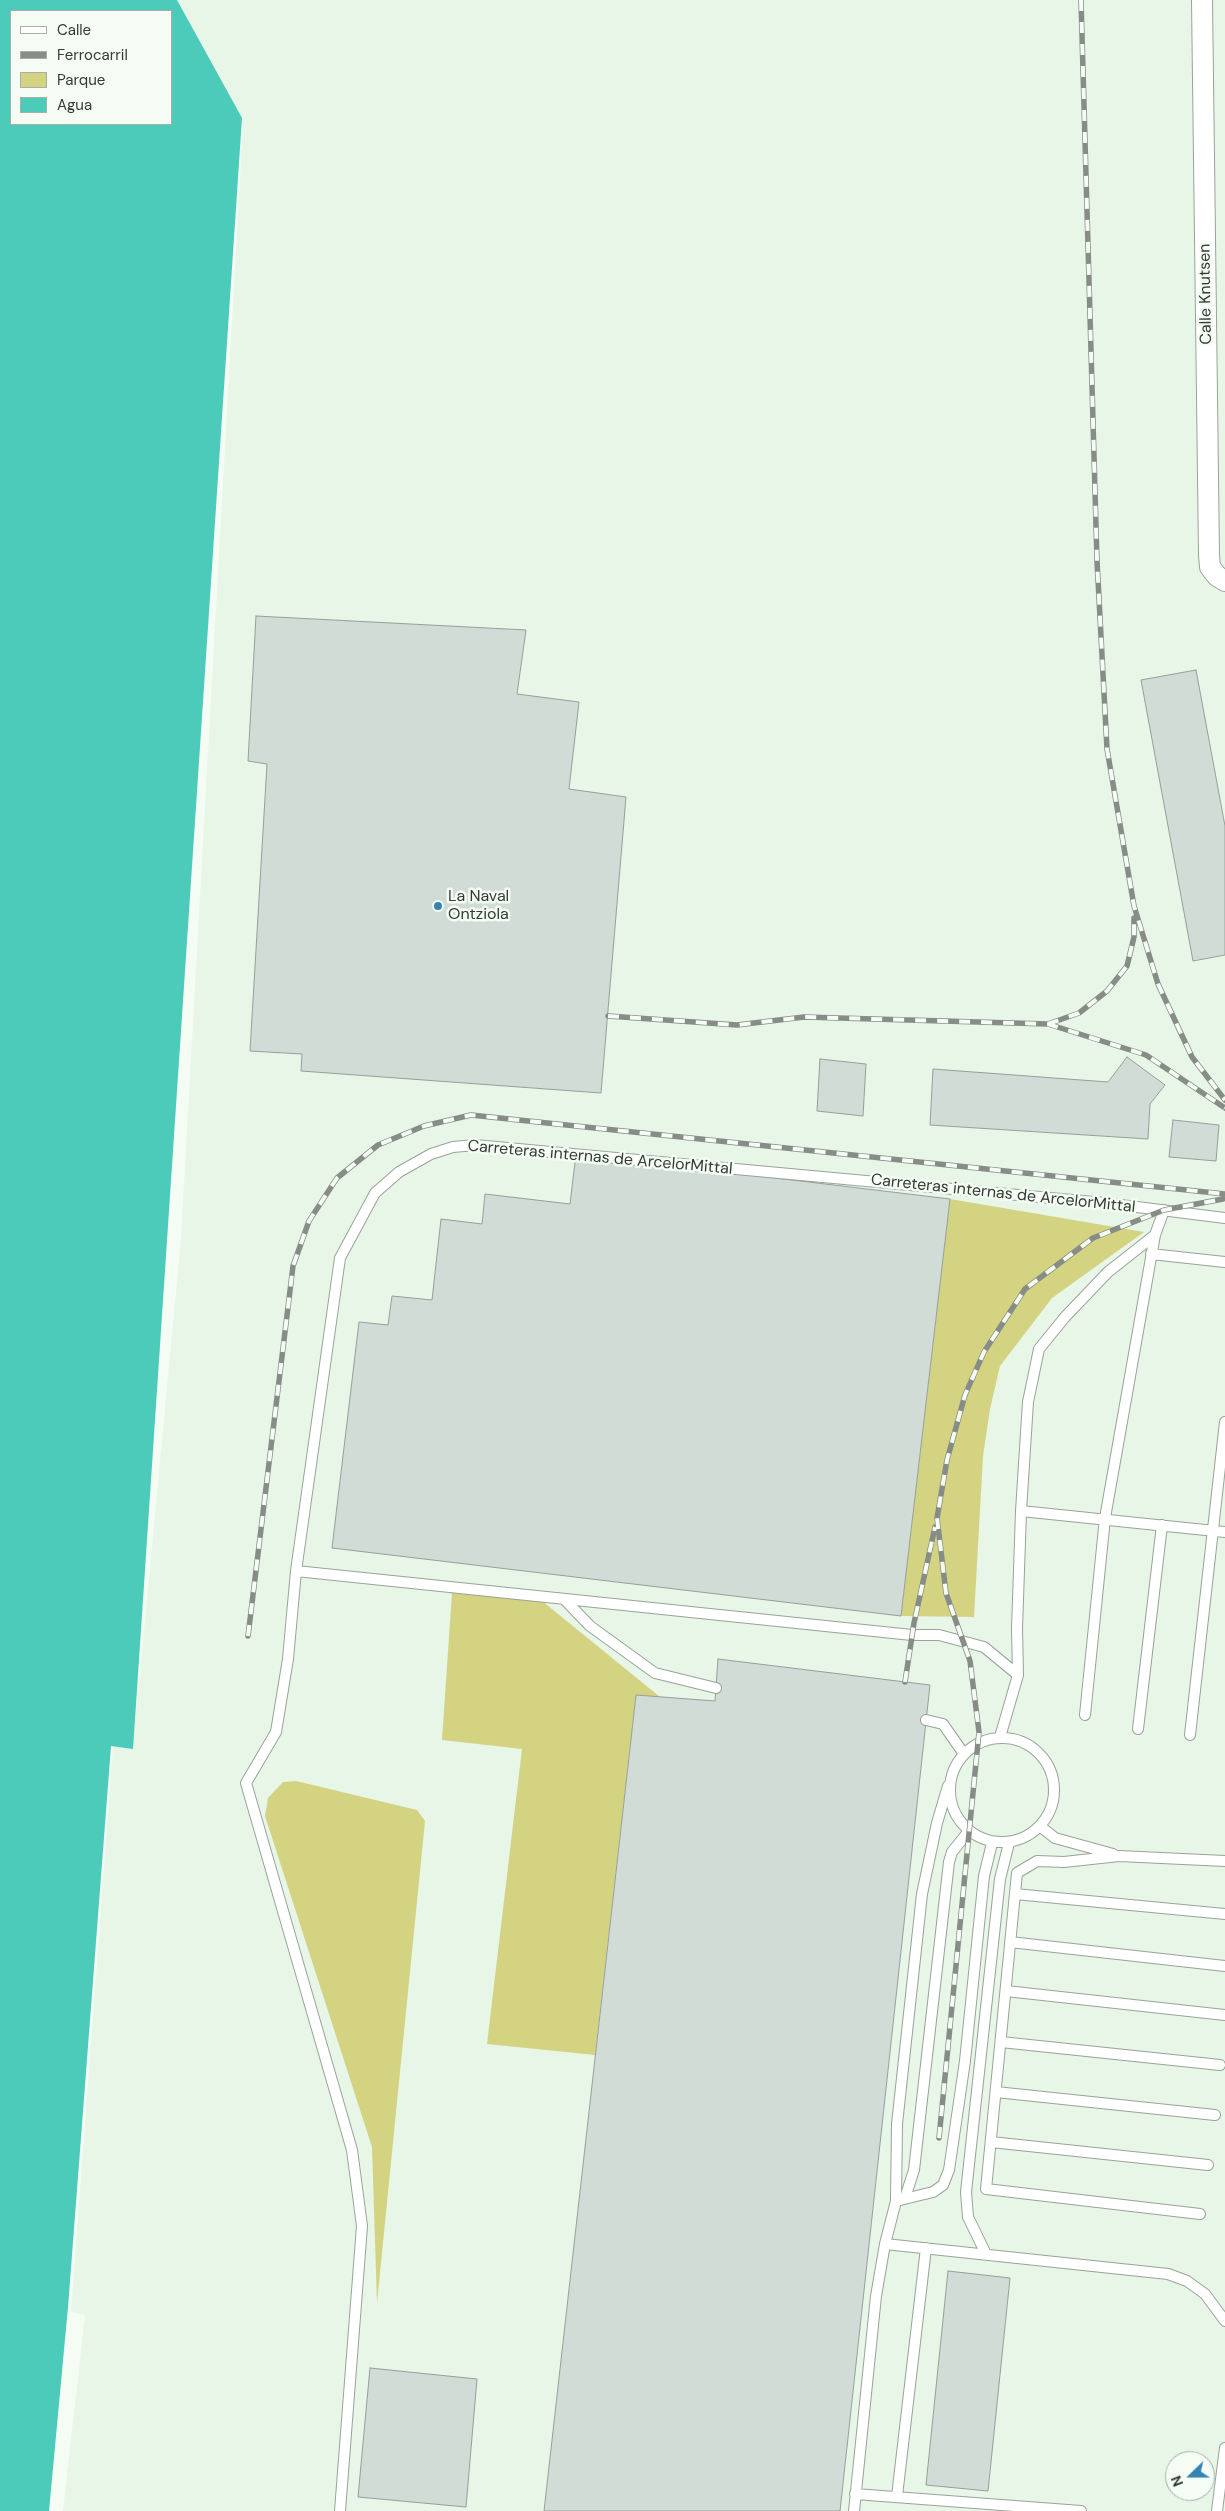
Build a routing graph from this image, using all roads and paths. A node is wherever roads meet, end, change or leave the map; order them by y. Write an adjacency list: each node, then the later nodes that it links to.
1 (1202, 0): 2 (street, Calle Knutsen)
2 (1225, 581)
3 (1164, 1210): 4 (lane, Carreteras internas de ArcelorMittal); 5 (lane); 14 (lane, Carreteras internas de ArcelorMittal)
4 (1225, 1218)
5 (1155, 1236): 6 (lane); 9 (lane)
6 (1152, 1254): 7 (lane); 10 (lane)
7 (1225, 1262)
8 (1225, 1422): 12 (lane)
9 (1021, 1510): 10 (lane); 16 (lane)
10 (1105, 1518): 11 (lane); 18 (lane)
11 (1162, 1525): 12 (lane); 20 (lane)
12 (1211, 1530): 13 (lane); 21 (lane)
13 (1225, 1532)
14 (296, 1571): 15 (lane); 52 (lane, Carreteras internas de ArcelorMittal)
15 (564, 1599): 16 (lane); 17 (lane)
16 (1018, 1675): 22 (lane)
17 (716, 1688)
18 (1085, 1715)
19 (926, 1720): 23 (lane)
20 (1138, 1730)
21 (1190, 1735)
22 (1000, 1737): 23 (lane); 25 (lane)
23 (964, 1754): 24 (lane)
24 (948, 1786): 26 (lane); 43 (lane)
25 (1041, 1826): 28 (lane); 29 (lane)
26 (969, 1831): 27 (lane); 43 (lane)
27 (992, 1843): 28 (lane); 43 (lane)
28 (1009, 1843): 47 (lane)
29 (1119, 1856): 30 (lane); 31 (lane)
30 (1225, 1861)
31 (1015, 1894): 32 (lane); 33 (lane)
32 (1225, 1914)
33 (1010, 1942): 34 (lane); 35 (lane)
34 (1225, 1966)
35 (1006, 1991): 36 (lane); 37 (lane)
36 (1225, 2015)
37 (1001, 2042): 38 (lane); 39 (lane)
38 (1220, 2065)
39 (996, 2092): 40 (lane); 41 (lane)
40 (1214, 2115)
41 (991, 2142): 42 (lane); 44 (lane)
42 (1208, 2165)
43 (901, 2200): 45 (lane)
44 (1200, 2214)
45 (885, 2244): 46 (lane); 50 (lane)
46 (926, 2248): 47 (lane); 51 (lane)
47 (986, 2254): 48 (lane)
48 (1225, 2321)
49 (1225, 2448): 55 (lane)
50 (856, 2494): 51 (lane); 53 (lane)
51 (897, 2496): 54 (lane)
52 (340, 2511)
53 (854, 2511)
54 (1081, 2511)
55 (1217, 2511)

